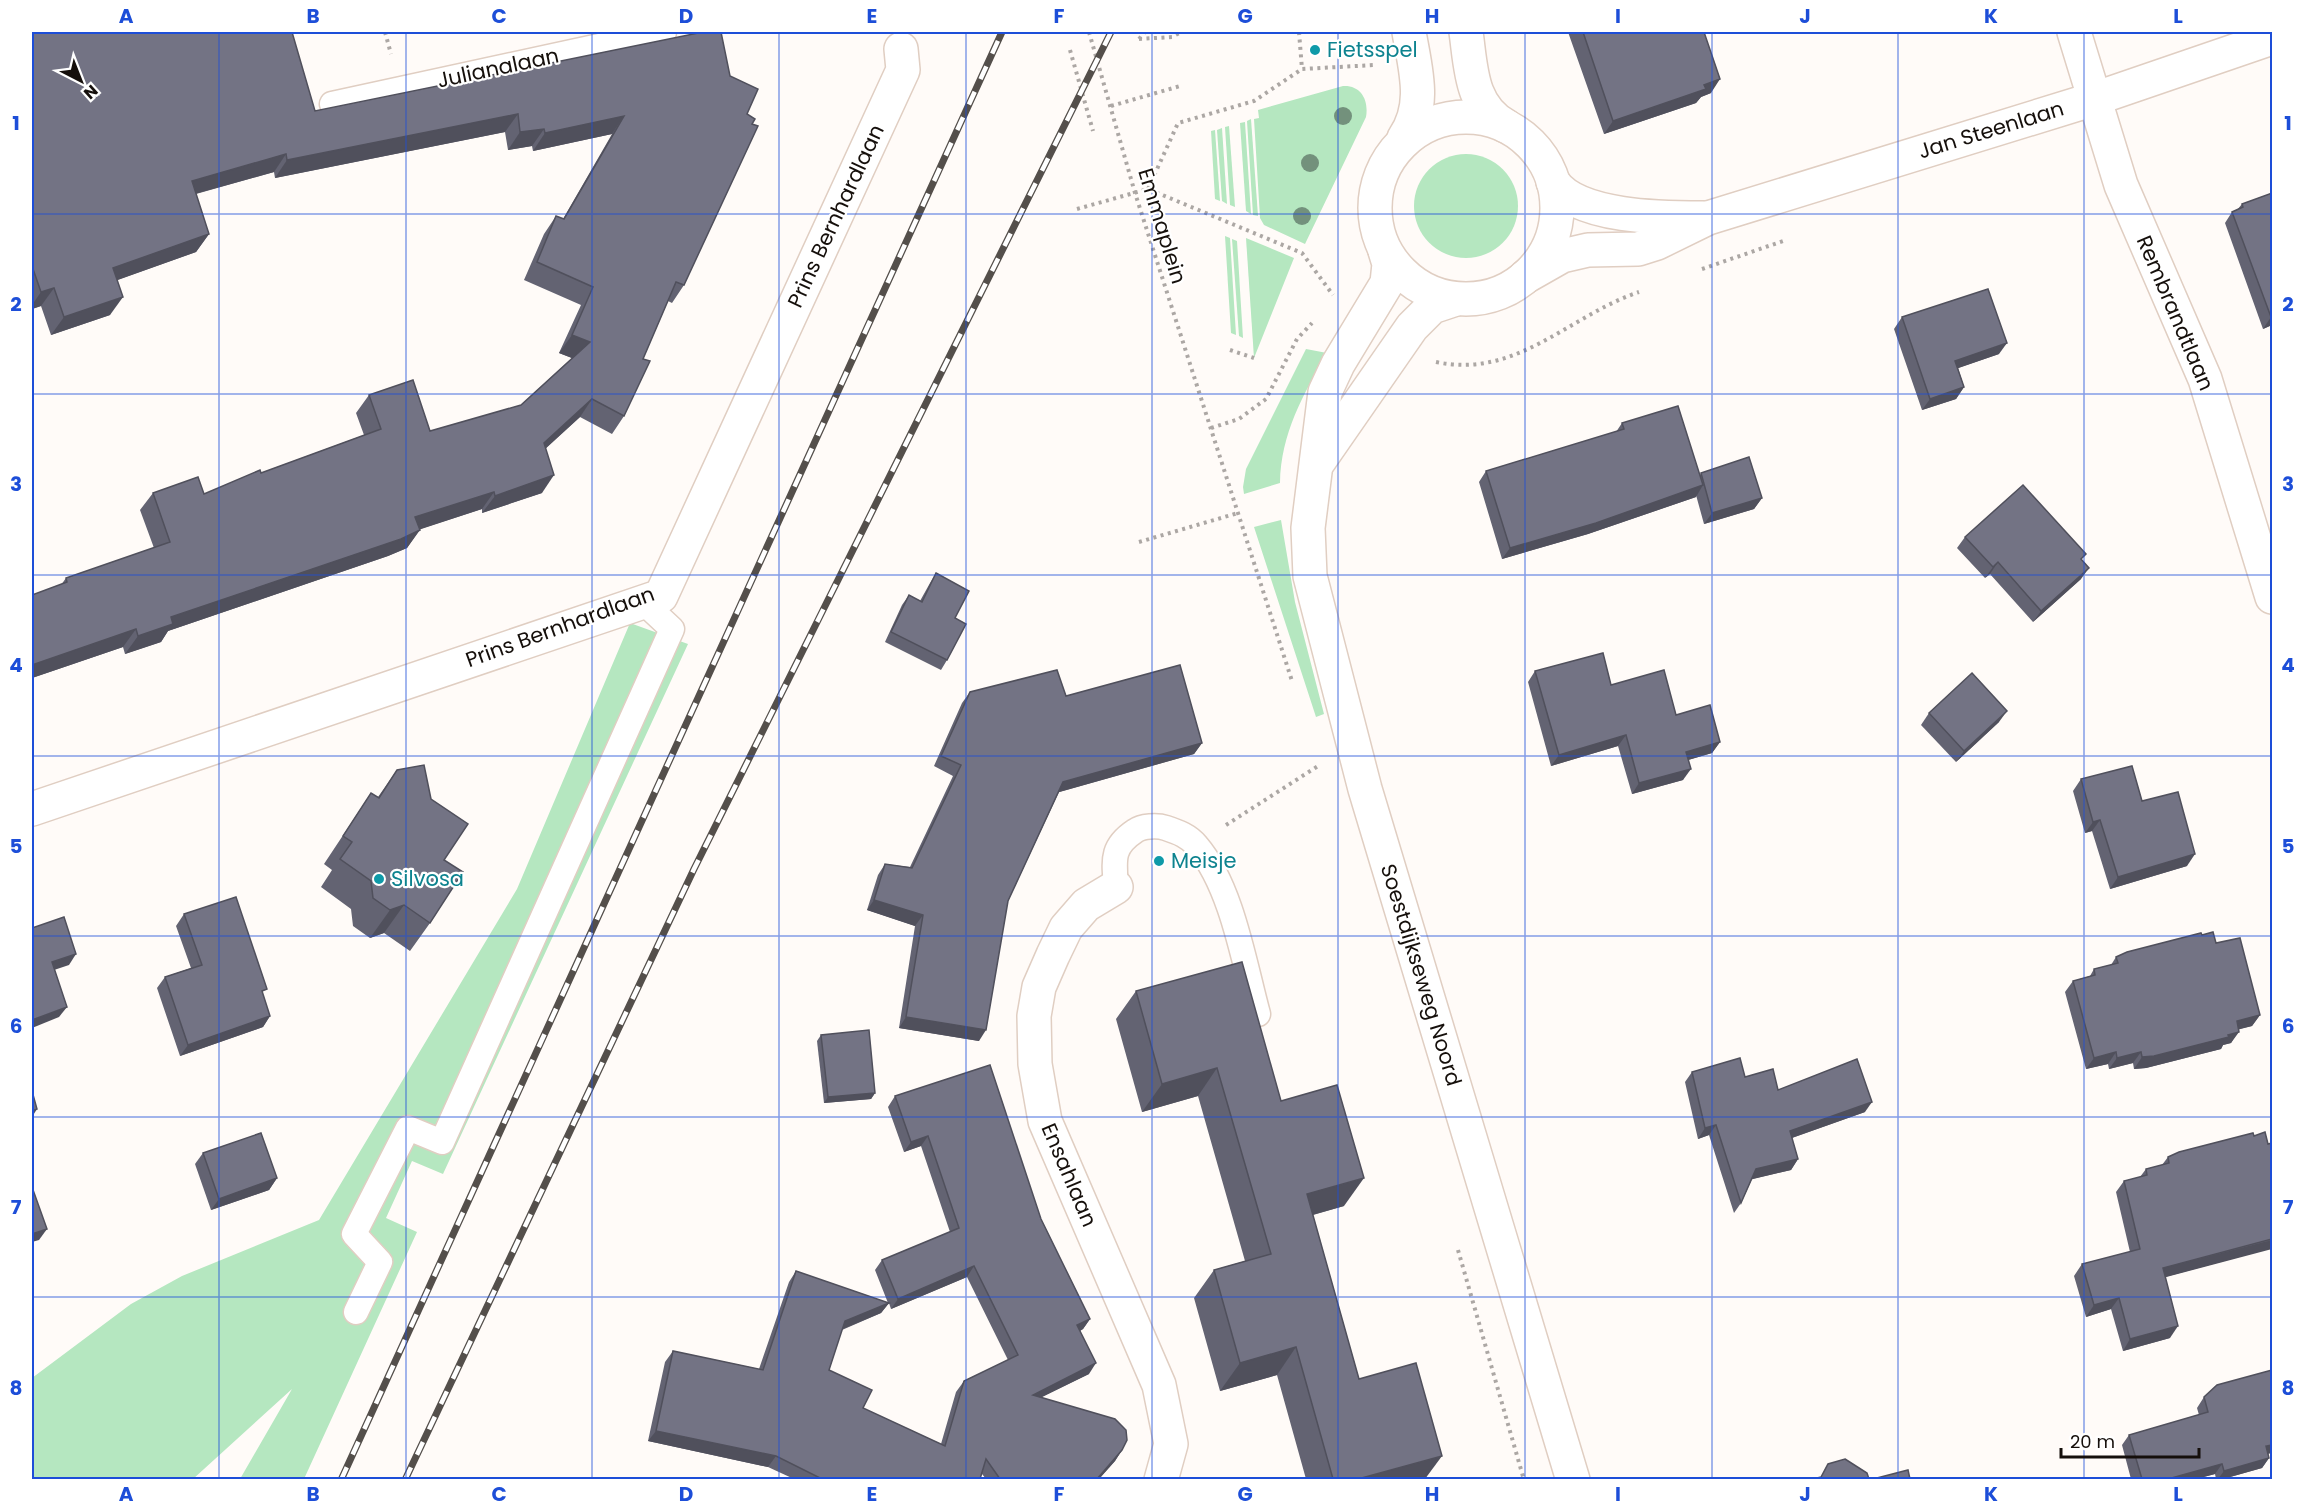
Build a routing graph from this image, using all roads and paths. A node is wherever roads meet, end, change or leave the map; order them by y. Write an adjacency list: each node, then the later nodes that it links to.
1 (664, 32): 18 (lane, Julianalaan)
2 (1089, 32): 19 (path, Emmaplein)
3 (1136, 32): 11 (path)
4 (1145, 32): 11 (path)
5 (1181, 32): 11 (path)
6 (1299, 32): 15 (path)
7 (1409, 32): 22 (street)
8 (1466, 32): 20 (street)
9 (2074, 32): 17 (street, Rembrandtlaan)
10 (2272, 38): 17 (street, Jan Steenlaan)
11 (1139, 39)
12 (896, 40): 41 (street, Prins Bernhardlaan)
13 (1070, 50): 21 (path)
14 (1382, 64): 15 (path)
15 (1302, 69): 24 (path)
16 (1180, 86): 19 (path)
17 (2094, 99): 27 (street, Jan Steenlaan); 40 (street, Rembrandtlaan)
18 (332, 104)
19 (1111, 106): 25 (path, Emmaplein)
20 (1507, 126): 22 (street); 23 (street)
21 (1093, 131)
22 (1404, 138): 28 (street)
23 (1553, 182): 27 (street, Jan Steenlaan); 29 (street)
24 (1148, 189): 25 (path); 32 (path)
25 (1136, 193): 26 (path); 36 (path, Emmaplein)
26 (1077, 209)
27 (1708, 218): 29 (street, Jan Steenlaan)
28 (1385, 251): 30 (street); 32 (street, Soestdijkseweg Noord)
29 (1526, 277): 30 (street)
30 (1456, 299): 33 (street, Soestdijkseweg Noord)
31 (1611, 301): 33 (path)
32 (1355, 318): 36 (path); 37 (street, Soestdijkseweg Noord)
33 (1398, 346): 37 (street, Soestdijkseweg Noord)
34 (1230, 350): 35 (path)
35 (1254, 358)
36 (1211, 428): 38 (path)
37 (1316, 465): 50 (street, Soestdijkseweg Noord)
38 (1238, 513): 39 (path); 42 (path)
39 (1139, 542)
40 (2272, 597)
41 (642, 601): 44 (street, Prins Bernhardlaan); 48 (lane)
42 (1294, 686)
43 (1316, 756): 45 (path)
44 (32, 809)
45 (1197, 844): 46 (lane); 47 (lane)
46 (1116, 887): 49 (street, Ensahlaan)
47 (1258, 1014)
48 (356, 1312)
49 (1161, 1479)
50 (1573, 1479)

